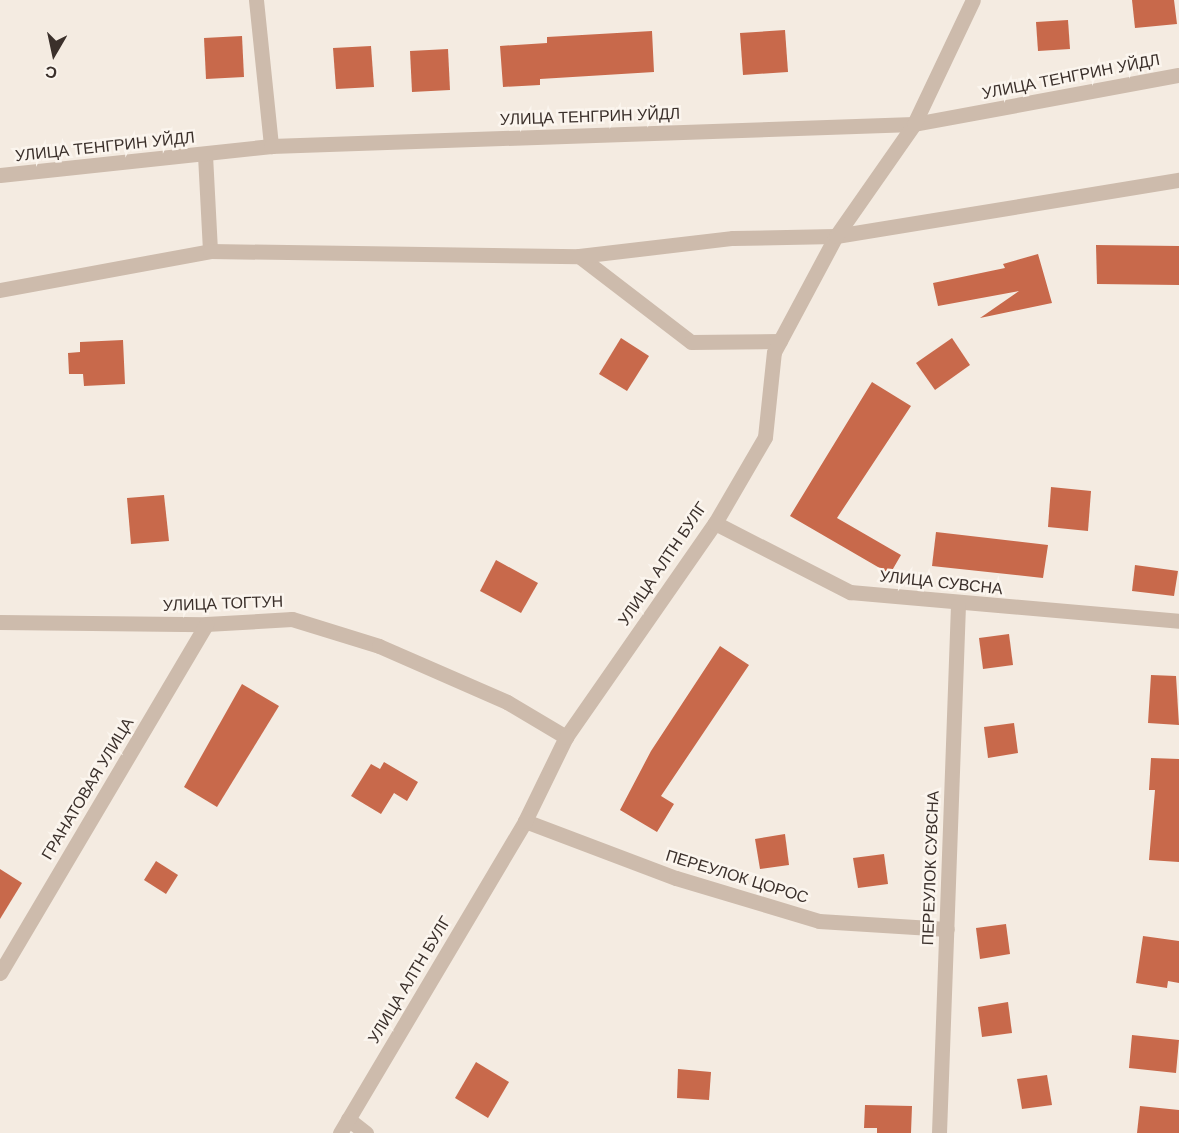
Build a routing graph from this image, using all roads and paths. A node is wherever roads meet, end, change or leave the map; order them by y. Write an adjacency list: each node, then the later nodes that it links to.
1 (256, 0): 5 (street)
2 (973, 0): 4 (street, УЛИЦА АЛТН БУЛГ)
3 (1179, 75): 4 (street, УЛИЦА ТЕНГРИН УЙДЛ)
4 (914, 124): 5 (street, УЛИЦА ТЕНГРИН УЙДЛ); 9 (street, УЛИЦА АЛТН БУЛГ)
5 (271, 146): 6 (street, УЛИЦА ТЕНГРИН УЙДЛ)
6 (205, 155): 7 (street, УЛИЦА ТЕНГРИН УЙДЛ); 10 (street)
7 (0, 175)
8 (1179, 180): 9 (street)
9 (836, 236): 11 (street); 13 (street, УЛИЦА АЛТН БУЛГ)
10 (210, 251): 11 (street); 12 (street)
11 (579, 256): 13 (street)
12 (0, 290)
13 (780, 341): 14 (street, УЛИЦА АЛТН БУЛГ)
14 (715, 523): 15 (street, УЛИЦА СУВСНА); 19 (street, УЛИЦА АЛТН БУЛГ)
15 (958, 605): 16 (street, УЛИЦА СУВСНА); 21 (street, ПЕРЕУЛОК СУВСНА)
16 (1179, 621)
17 (0, 622): 18 (street, УЛИЦА ТОГТУН)
18 (206, 624): 19 (street, УЛИЦА ТОГТУН); 22 (street, ГРАНАТОВАЯ УЛИЦА)
19 (566, 737): 20 (street, УЛИЦА АЛТН БУЛГ)
20 (525, 821): 21 (street, ПЕРЕУЛОК ЦОРОС); 23 (street, УЛИЦА АЛТН БУЛГ)
21 (947, 929): 26 (street, ПЕРЕУЛОК СУВСНА)
22 (0, 973)
23 (348, 1119): 24 (street, УЛИЦА АЛТН БУЛГ); 25 (street)
24 (340, 1133)
25 (366, 1133)
26 (939, 1133)

